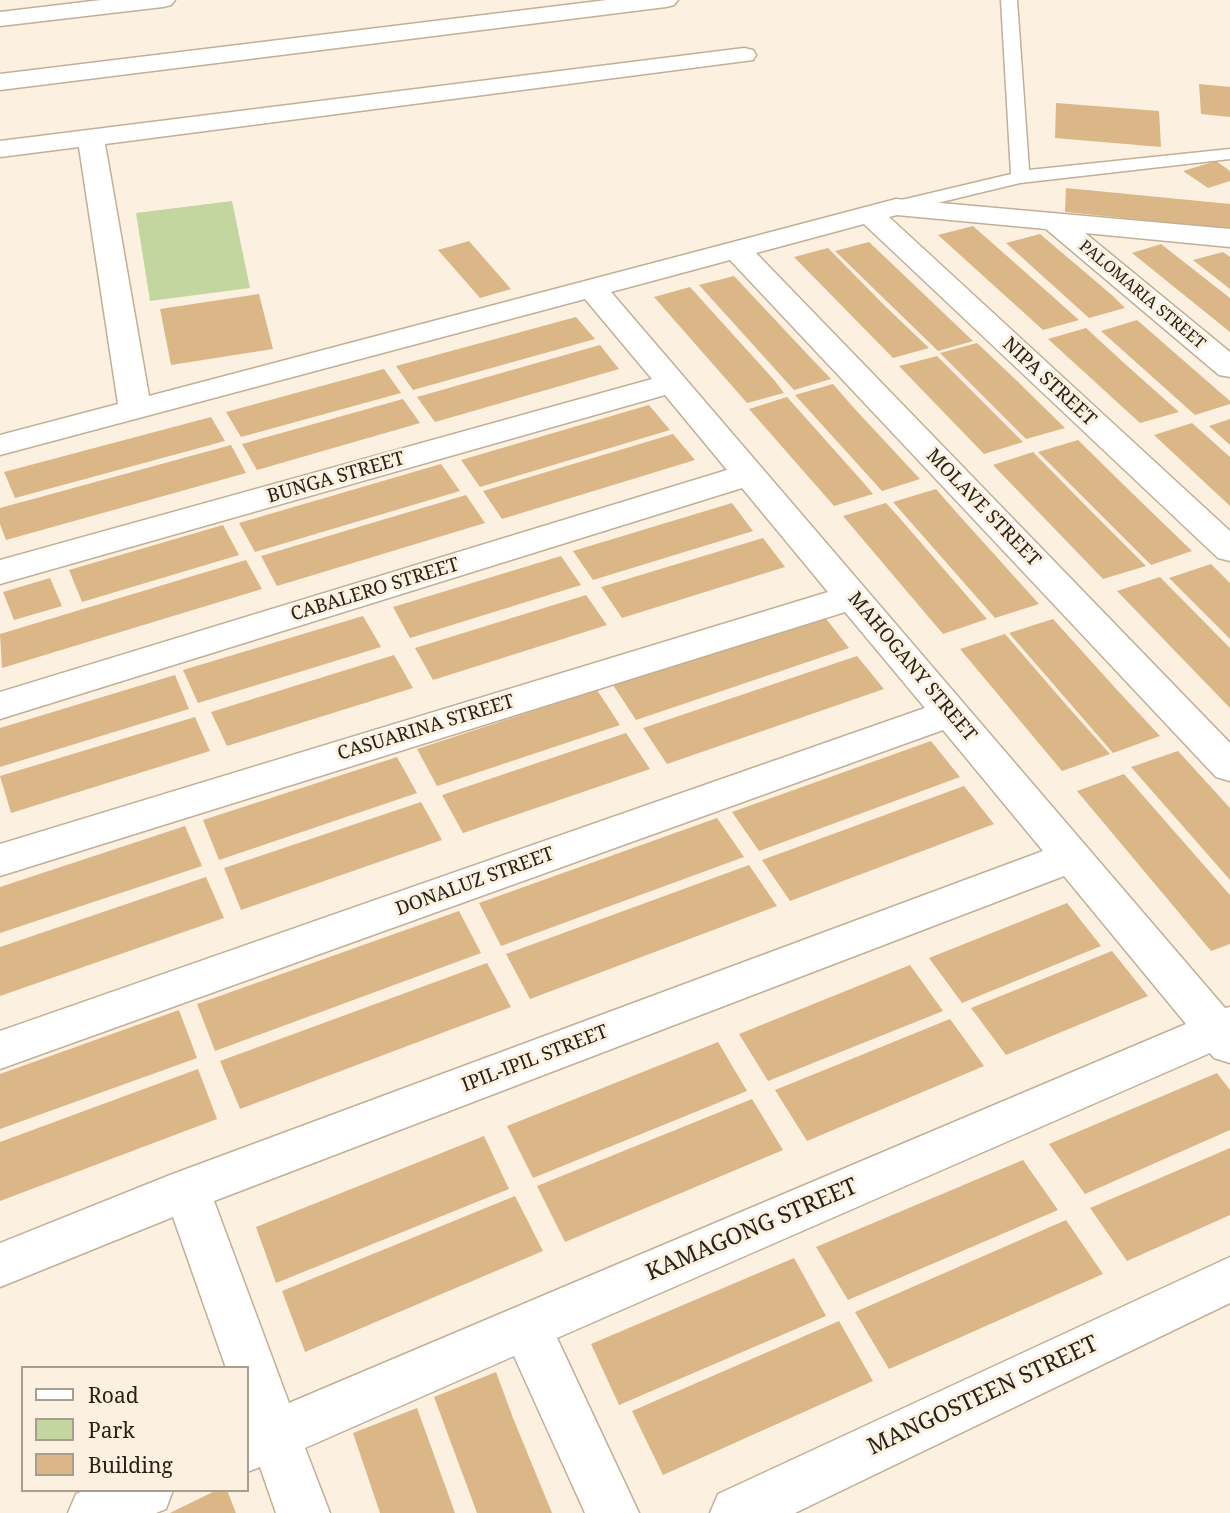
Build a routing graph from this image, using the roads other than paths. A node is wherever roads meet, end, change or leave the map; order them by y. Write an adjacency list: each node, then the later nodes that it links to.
1 (163, 0): 4 (street)
2 (666, 0): 6 (street)
3 (1009, 0): 10 (lane)
4 (0, 19)
5 (744, 54): 7 (street)
6 (0, 82)
7 (91, 138): 8 (street); 18 (street)
8 (0, 149)
9 (1230, 154): 10 (lane)
10 (1020, 177): 11 (lane)
11 (882, 211): 12 (street); 14 (street); 21 (street, NIPA STREET)
12 (1054, 222): 13 (street); 16 (street, PALOMARIA STREET)
13 (1230, 238)
14 (736, 249): 15 (street); 26 (street, MOLAVE STREET)
15 (593, 289): 17 (street, MAHOGANY STREET); 18 (street)
16 (1230, 368)
17 (673, 383): 20 (street, MAHOGANY STREET); 22 (street, BUNGA STREET)
18 (135, 409): 19 (street)
19 (0, 445)
20 (750, 474): 23 (street, MAHOGANY STREET); 24 (street, CABALERO STREET)
21 (1230, 550)
22 (0, 572)
23 (852, 597): 25 (street, MAHOGANY STREET); 28 (street, CASUARINA STREET)
24 (0, 706)
25 (951, 713): 27 (street, MAHOGANY STREET); 30 (street, DONALUZ STREET)
26 (1230, 767)
27 (1072, 857): 29 (street, MAHOGANY STREET); 31 (street, IPIL-IPIL STREET)
28 (0, 860)
29 (1226, 1033): 34 (street, KAMAGONG STREET)
30 (0, 1051)
31 (187, 1190): 32 (street, IPIL-IPIL STREET); 35 (street)
32 (0, 1265)
33 (1230, 1279): 42 (street, MANGOSTEEN STREET)
34 (526, 1327): 37 (street, KAMAGONG STREET); 41 (street)
35 (239, 1366)
36 (248, 1397): 37 (street)
37 (261, 1441): 40 (street)
38 (142, 1492): 39 (street)
39 (95, 1513)
40 (303, 1513)
41 (612, 1513)
42 (737, 1513)

